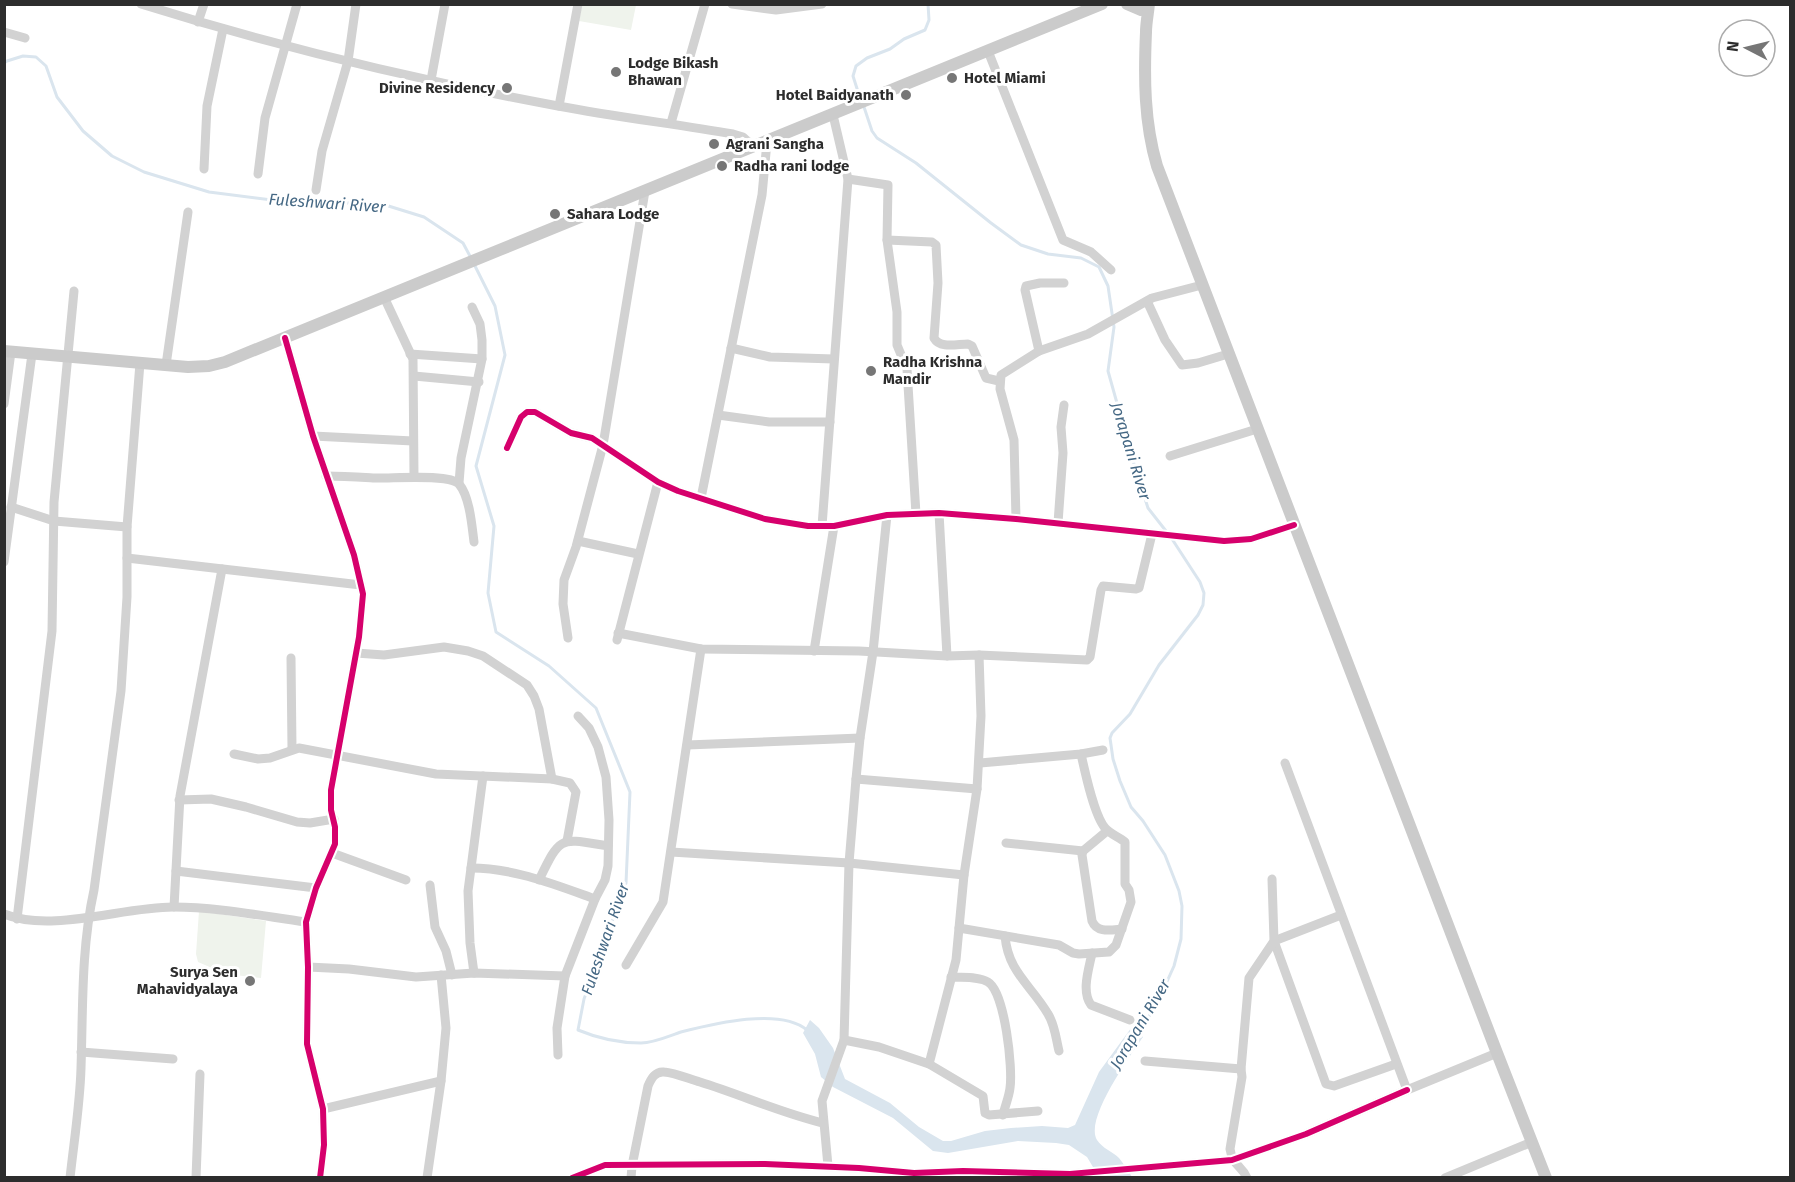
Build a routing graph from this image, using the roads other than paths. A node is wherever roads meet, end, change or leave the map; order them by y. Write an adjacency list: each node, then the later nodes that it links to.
1 (141, 4): 13 (street)
2 (204, 4): 14 (street)
3 (297, 4): 18 (street)
4 (357, 4): 20 (street)
5 (444, 4): 21 (street)
6 (578, 4): 22 (street)
7 (705, 4): 24 (street)
8 (732, 4): 9 (street)
9 (822, 4)
10 (1102, 4): 19 (main road)
11 (1127, 4): 12 (main road)
12 (1144, 6): 36 (main road)
13 (170, 9): 14 (street)
14 (198, 22): 15 (street)
15 (223, 29): 18 (street); 27 (street)
16 (4, 32): 17 (street)
17 (24, 38)
18 (285, 45): 20 (street); 28 (street)
19 (988, 51): 23 (main road); 34 (street)
20 (348, 62): 21 (street); 30 (street)
21 (431, 80): 22 (street)
22 (559, 106): 24 (street)
23 (836, 113): 25 (main road); 29 (street)
24 (671, 123): 26 (street)
25 (767, 142): 26 (main road); 42 (street)
26 (754, 147): 31 (main road)
27 (204, 169)
28 (258, 174)
29 (848, 179): 33 (street); 50 (street)
30 (316, 190)
31 (645, 191): 38 (main road); 63 (street)
32 (188, 212): 52 (street)
33 (887, 240): 54 (street); 73 (street)
34 (1111, 270)
35 (1064, 283): 43 (street)
36 (1202, 285): 39 (street); 47 (main road)
37 (74, 291): 48 (street)
38 (384, 297): 41 (main road); 46 (street)
39 (1146, 301): 43 (street); 47 (street)
40 (472, 307): 49 (street)
41 (285, 338): 52 (main road); 61 (street)
42 (731, 348): 50 (street); 58 (street)
43 (1039, 351): 54 (street)
44 (8, 352): 45 (main road); 56 (street)
45 (32, 354): 48 (main road); 71 (street)
46 (410, 354): 49 (street); 53 (street)
47 (1228, 354): 60 (main road)
48 (68, 357): 51 (main road); 76 (street)
49 (482, 359): 55 (street)
50 (834, 359): 59 (street)
51 (140, 363): 52 (main road); 81 (street)
52 (166, 365)
53 (414, 376): 55 (street); 62 (street)
54 (999, 381): 75 (street)
55 (478, 382): 69 (street)
56 (4, 404)
57 (1064, 405): 77 (street)
58 (718, 415): 59 (street); 70 (street)
59 (830, 422): 79 (street)
60 (1257, 429): 65 (street); 78 (main road)
61 (313, 436): 62 (street); 66 (street)
62 (413, 441): 67 (street)
63 (603, 445): 64 (street); 68 (street); 83 (street)
64 (507, 448)
65 (1170, 456)
66 (326, 476): 67 (street); 89 (street)
67 (414, 477): 69 (street)
68 (658, 482): 70 (street); 85 (street)
69 (459, 483): 84 (street)
70 (701, 498): 79 (street)
71 (11, 507): 76 (street); 87 (street)
72 (939, 513): 73 (street); 75 (street); 95 (street)
73 (916, 514): 74 (street)
74 (887, 515): 80 (street); 93 (street)
75 (1016, 519): 77 (street)
76 (54, 521): 81 (street); 135 (street)
77 (1058, 523): 82 (street)
78 (1294, 525): 82 (street); 153 (main road)
79 (822, 526): 80 (street)
80 (834, 526): 92 (street)
81 (127, 527): 86 (street)
82 (1153, 534): 96 (street)
83 (578, 541): 85 (street); 90 (street)
84 (474, 543)
85 (638, 554): 91 (street)
86 (127, 558): 88 (street); 134 (street)
87 (4, 562)
88 (222, 569): 89 (street); 112 (street)
89 (361, 585): 94 (street)
90 (568, 638)
91 (701, 649): 92 (street); 100 (street)
92 (814, 651): 93 (street)
93 (873, 652): 95 (street); 99 (street)
94 (356, 653): 105 (street); 109 (street)
95 (947, 656): 96 (street)
96 (979, 656): 106 (street)
97 (291, 658): 101 (street)
98 (578, 716): 117 (street)
99 (860, 738): 100 (street); 110 (street)
100 (687, 745): 119 (street)
101 (292, 749): 103 (street); 105 (street)
102 (1103, 750): 104 (street)
103 (234, 754)
104 (1081, 754): 106 (street); 114 (street)
105 (336, 755): 108 (street); 113 (street)
106 (980, 763): 111 (street)
107 (1285, 763): 133 (street)
108 (483, 776): 109 (street); 122 (street)
109 (552, 778): 115 (street)
110 (856, 779): 111 (street); 121 (street)
111 (978, 789): 124 (street)
112 (179, 800): 113 (street); 123 (street)
113 (334, 819): 120 (street)
114 (1107, 831): 118 (street); 138 (street)
115 (567, 841): 117 (street); 127 (street)
116 (1006, 843): 118 (street)
117 (608, 846): 130 (street)
118 (1083, 850): 138 (street)
119 (670, 852): 121 (street); 142 (street)
120 (332, 853): 126 (street); 129 (street)
121 (849, 863): 124 (street); 150 (street)
122 (471, 868): 127 (street); 144 (street)
123 (176, 871): 129 (street); 131 (street)
124 (964, 875): 137 (street)
125 (1272, 879): 140 (street)
126 (406, 880)
127 (539, 880): 130 (street)
128 (430, 885): 146 (street)
129 (316, 888): 136 (street)
130 (596, 899): 147 (street)
131 (174, 907): 134 (street); 136 (street)
132 (4, 914): 135 (street)
133 (1341, 915): 140 (street); 158 (street)
134 (87, 918): 135 (street); 152 (street)
135 (17, 919)
136 (306, 922): 143 (street)
137 (959, 928): 139 (street); 148 (street)
138 (1122, 929): 141 (street)
139 (1005, 936): 141 (street); 151 (street)
140 (1274, 941): 158 (street); 159 (street)
141 (1092, 953): 149 (street)
142 (626, 965)
143 (308, 967): 145 (street); 163 (street)
144 (474, 973): 146 (street); 147 (street)
145 (441, 975): 146 (street); 161 (street)
146 (452, 975)
147 (565, 976): 154 (street)
148 (951, 977): 157 (street); 165 (street)
149 (1130, 1020)
150 (844, 1040): 157 (street); 166 (street)
151 (1059, 1051)
152 (81, 1052): 155 (street); 174 (street)
153 (1497, 1053): 162 (street); 167 (main road)
154 (558, 1055)
155 (173, 1059)
156 (1146, 1061): 159 (street)
157 (929, 1064): 165 (street)
158 (1396, 1064): 162 (street)
159 (1240, 1069): 168 (street)
160 (200, 1074): 175 (street)
161 (441, 1081): 163 (street); 177 (street)
162 (1407, 1090): 168 (street)
163 (323, 1109): 176 (street)
164 (1038, 1111): 165 (street)
165 (1003, 1115)
166 (823, 1123): 169 (street); 170 (street)
167 (1532, 1142): 182 (street); 183 (main road)
168 (1232, 1160): 171 (street); 181 (street)
169 (632, 1166): 170 (street); 178 (street); 179 (street)
170 (828, 1166): 172 (street)
171 (1173, 1166): 173 (street); 180 (street)
172 (963, 1174): 173 (street)
173 (1063, 1175)
174 (70, 1178)
175 (196, 1178)
176 (320, 1178)
177 (427, 1178)
178 (572, 1178)
179 (632, 1178)
180 (1175, 1178)
181 (1247, 1178)
182 (1445, 1178)
183 (1546, 1178)

